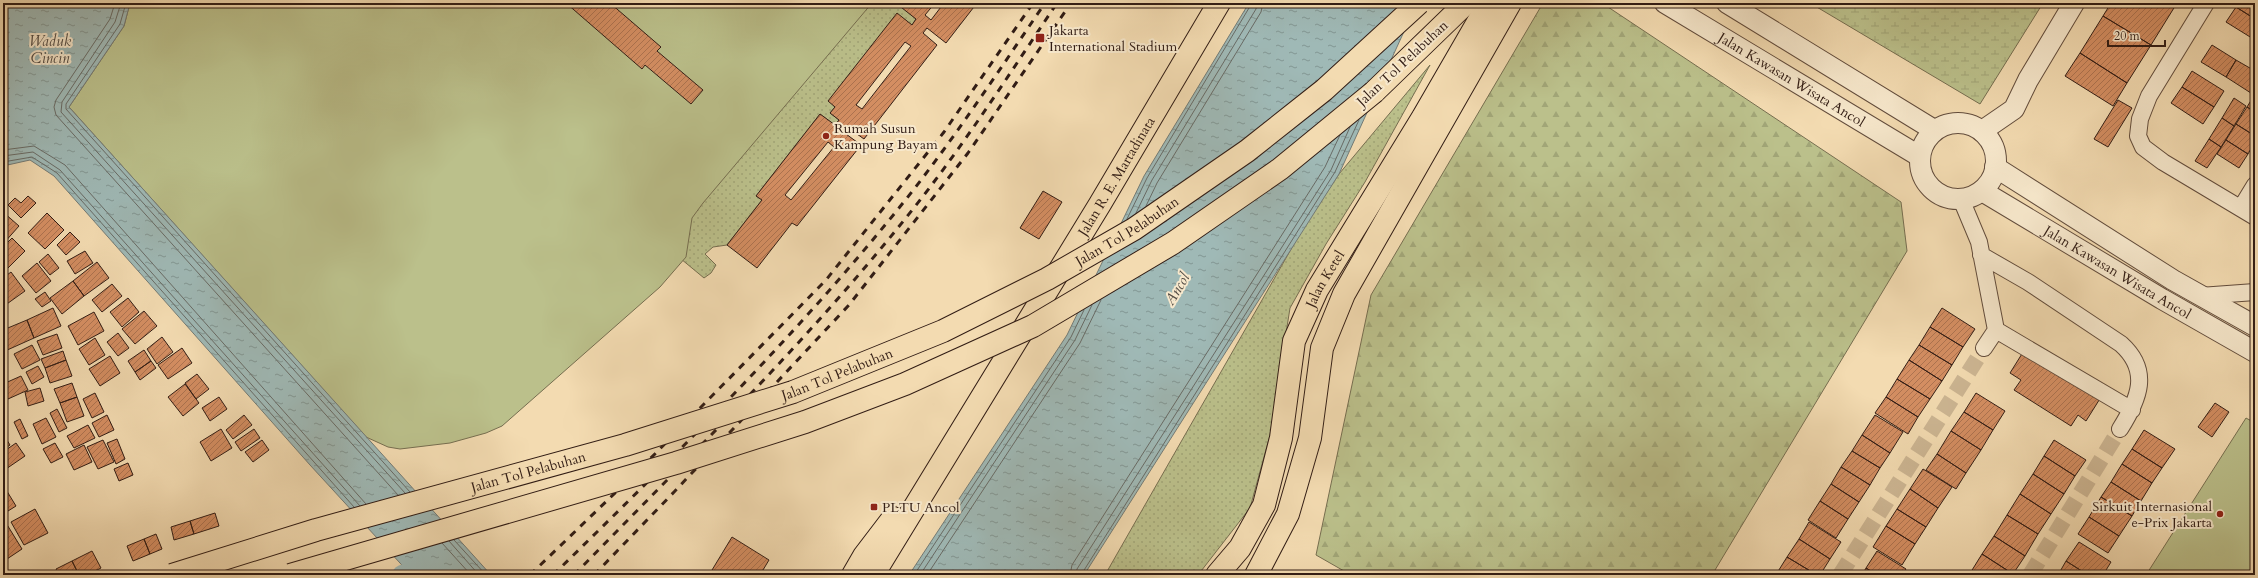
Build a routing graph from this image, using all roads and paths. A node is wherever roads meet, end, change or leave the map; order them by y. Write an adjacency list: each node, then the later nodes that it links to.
1 (1219, 3): 28 (highway, Jalan R. E. Martadinata)
2 (1419, 3): 29 (highway, Jalan Tol Pelabuhan, bridge)
3 (1466, 3): 30 (highway, Jalan Tol Pelabuhan, bridge)
4 (1489, 3): 32 (highway, Jalan Ketel)
5 (1510, 3): 33 (highway, Jalan Ketel)
6 (1665, 3): 12 (street, Jalan Kawasan Wisata Ancol)
7 (1727, 3): 10 (street)
8 (2074, 3): 11 (street)
9 (2206, 3): 17 (street)
10 (1934, 130): 11 (street); 12 (street)
11 (1982, 131): 13 (street)
12 (1919, 156): 16 (street)
13 (1995, 168): 15 (street); 21 (street, Jalan Kawasan Wisata Ancol)
14 (2255, 185): 17 (street)
15 (1982, 191): 16 (street); 25 (street, Jalan Kawasan Wisata Ancol)
16 (1961, 199): 19 (street)
17 (2241, 208): 18 (street)
18 (2255, 217)
19 (1981, 255): 23 (street); 26 (street)
20 (2255, 292): 21 (street)
21 (2200, 296): 22 (street, Jalan Kawasan Wisata Ancol)
22 (2255, 326)
23 (1996, 330): 24 (street); 26 (street)
24 (1984, 348)
25 (2255, 352)
26 (2132, 410): 27 (street)
27 (2120, 428)
28 (873, 569): 31 (highway, Jalan R. E. Martadinata)
29 (172, 575)
30 (290, 575)
31 (853, 575)
32 (1217, 575)
33 (1256, 575)

